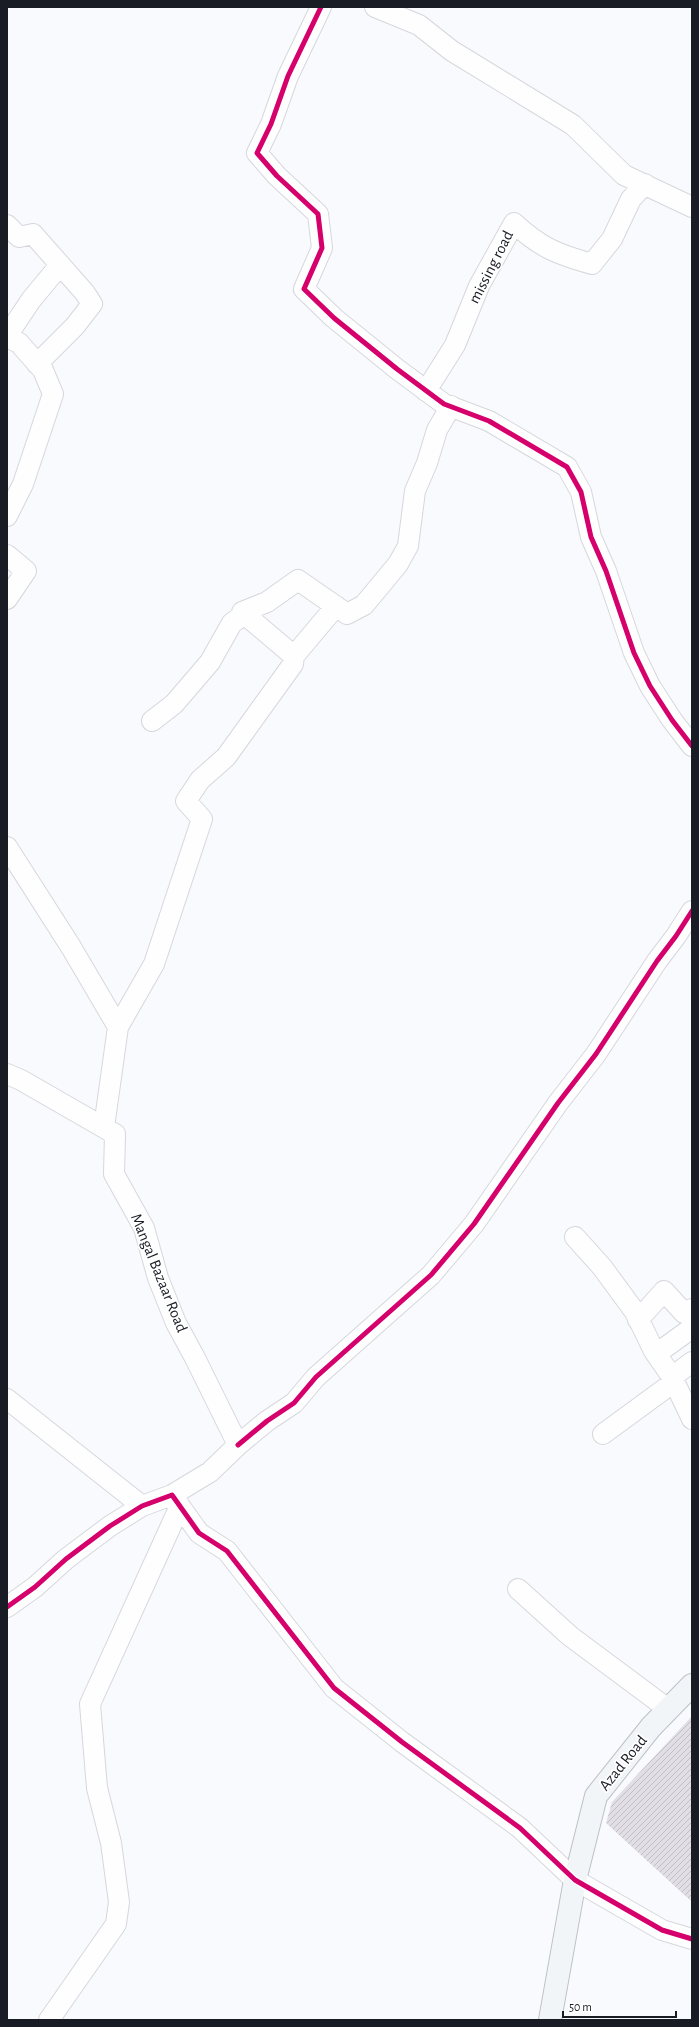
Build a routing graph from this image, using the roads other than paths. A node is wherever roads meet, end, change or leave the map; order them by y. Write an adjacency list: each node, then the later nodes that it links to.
1 (321, 7): 9 (street)
2 (375, 7): 3 (street)
3 (644, 184): 4 (street); 9 (street, missing road)
4 (692, 207)
5 (7, 225): 6 (street)
6 (60, 265): 7 (street); 8 (street)
7 (7, 337): 8 (street)
8 (37, 364): 11 (street)
9 (426, 391): 10 (street)
10 (451, 406): 14 (street); 18 (street)
11 (7, 516)
12 (7, 555): 13 (street)
13 (7, 599)
14 (336, 606): 15 (street); 16 (street)
15 (245, 614): 16 (street); 17 (street)
16 (294, 656): 21 (street)
17 (152, 721)
18 (692, 746)
19 (7, 847): 21 (street)
20 (692, 911): 34 (street)
21 (118, 1027): 23 (street)
22 (7, 1074): 23 (street, Mangal Bazaar Road)
23 (104, 1127): 34 (street, Mangal Bazaar Road)
24 (575, 1237): 26 (street)
25 (692, 1308): 26 (street)
26 (638, 1320): 28 (street)
27 (692, 1328): 28 (street)
28 (656, 1354): 30 (street)
29 (692, 1362): 30 (street)
30 (673, 1379): 32 (street); 33 (street)
31 (7, 1399): 36 (street)
32 (692, 1419)
33 (603, 1434)
34 (238, 1445): 35 (street)
35 (176, 1501): 36 (street); 41 (street); 43 (street)
36 (142, 1506): 38 (street)
37 (518, 1589): 40 (street)
38 (7, 1607)
39 (692, 1686): 40 (main road, Azad Road)
40 (668, 1708): 41 (main road, Azad Road)
41 (575, 1880): 42 (street); 44 (main road, Azad Road)
42 (692, 1939)
43 (49, 2020)
44 (550, 2020)

